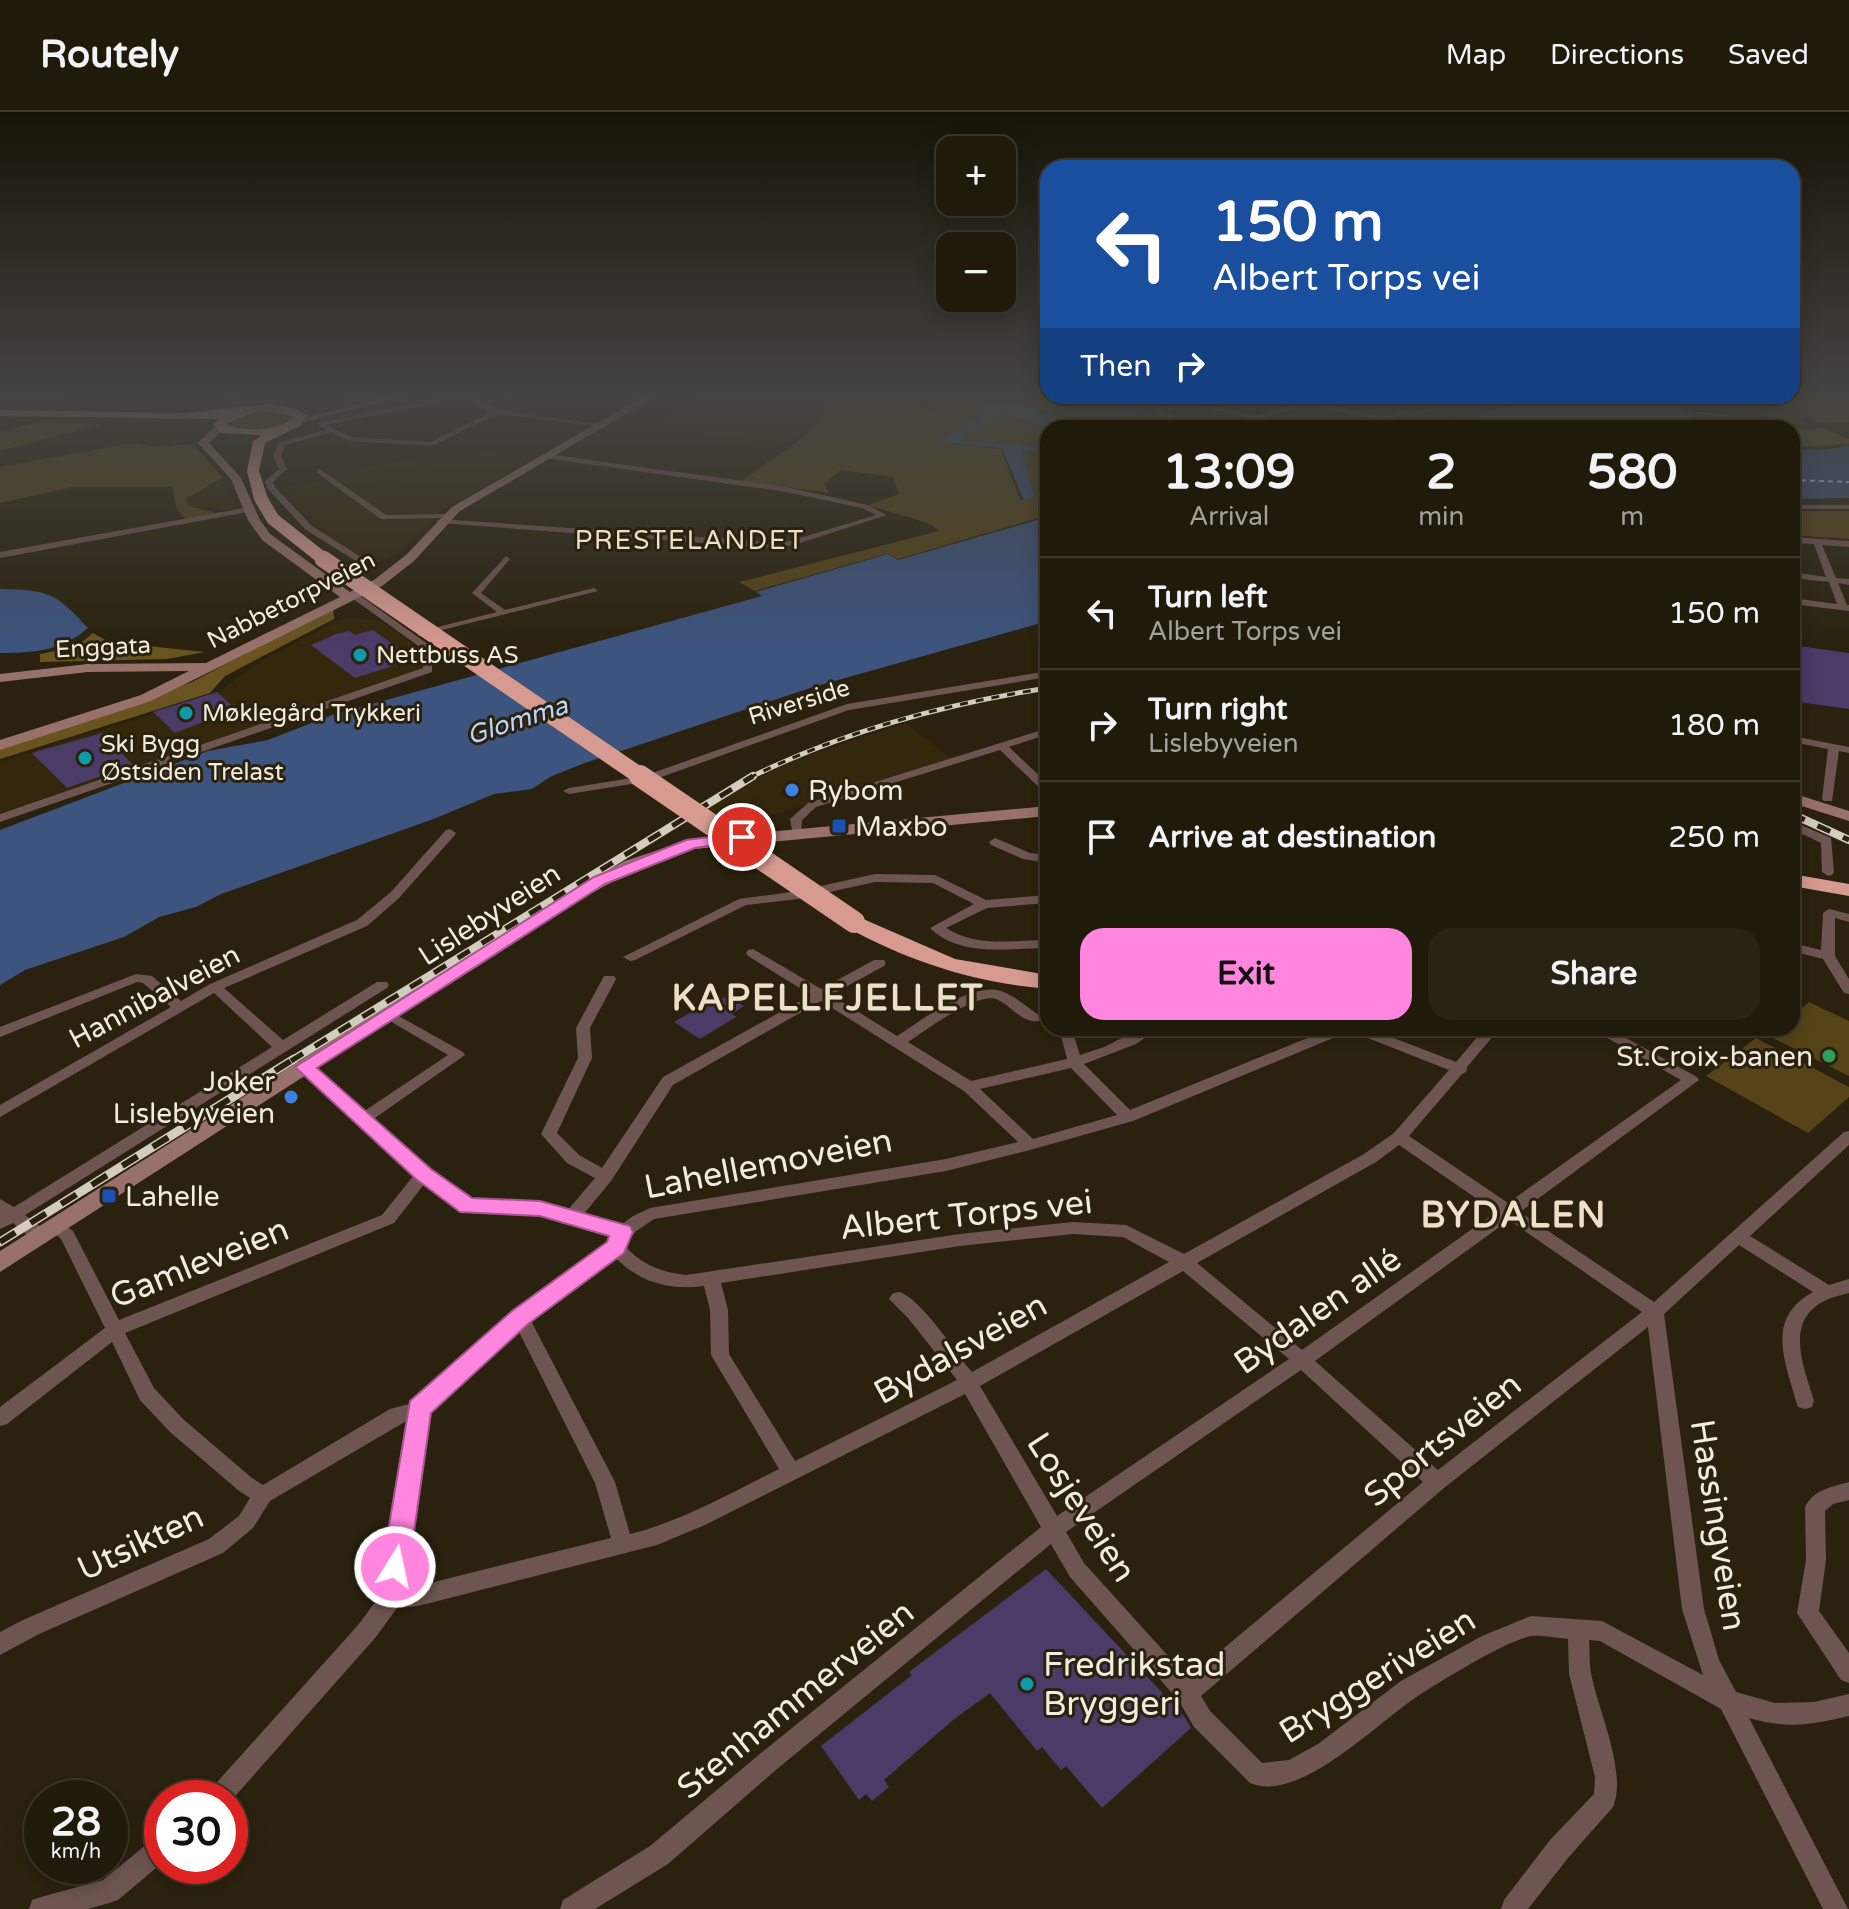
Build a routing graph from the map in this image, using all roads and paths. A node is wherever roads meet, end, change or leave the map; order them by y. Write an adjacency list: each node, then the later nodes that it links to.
1 (236, 478): 9 (street)
2 (257, 478): 64 (highway, bridge)
3 (275, 478): 11 (street)
4 (330, 478): 10 (street)
5 (510, 478): 10 (street, Nabbetorpveien)
6 (701, 478): 10 (street)
7 (1800, 507): 8 (street)
8 (1849, 507)
9 (250, 509): 12 (street); 16 (street)
10 (443, 519): 23 (street, Nabbetorpveien)
11 (309, 528): 12 (street); 18 (street)
12 (266, 537): 23 (street)
13 (1800, 541): 14 (street)
14 (1817, 542): 15 (street); 20 (street)
15 (1849, 544)
16 (0, 555)
17 (506, 559): 26 (street)
18 (364, 563)
19 (1800, 576): 20 (street)
20 (1833, 580): 21 (street); 25 (street)
21 (1849, 582)
22 (594, 591): 26 (street)
23 (350, 595): 27 (street); 28 (street, Nabbetorpveien)
24 (1800, 602): 25 (street)
25 (1846, 607)
26 (501, 611): 27 (street)
27 (413, 636): 43 (street)
28 (209, 667): 30 (street, Enggata); 33 (street, Nabbetorpveien)
29 (1040, 675): 38 (street, Riverside)
30 (0, 678)
31 (1040, 734): 34 (street)
32 (1800, 741): 35 (street)
33 (0, 745)
34 (1002, 746): 37 (street); 45 (street)
35 (1834, 748): 36 (street); 39 (street)
36 (1849, 750)
37 (1040, 782)
38 (569, 791)
39 (1828, 799)
40 (1800, 801): 42 (street)
41 (1040, 812): 45 (street, Lislebyveien)
42 (1849, 816)
43 (0, 818)
44 (1800, 829): 49 (street)
45 (797, 832): 70 (street, Lislebyveien)
46 (450, 833): 66 (street, Hannibalveien)
47 (995, 842): 48 (street)
48 (1040, 858)
49 (1828, 872)
50 (1800, 873): 52 (highway)
51 (1800, 881): 53 (highway)
52 (1849, 882)
53 (1849, 890)
54 (1040, 900): 55 (street)
55 (984, 904): 57 (street); 61 (street)
56 (1849, 918): 60 (street)
57 (1040, 944)
58 (1800, 949): 60 (street)
59 (753, 953): 68 (street)
60 (1828, 956): 67 (street)
61 (630, 957)
62 (879, 963): 68 (street)
63 (609, 979): 92 (street)
64 (1040, 981)
65 (382, 985): 80 (street)
66 (215, 987): 69 (street, Hannibalveien); 80 (street)
67 (1849, 990)
68 (824, 995): 79 (street); 92 (street)
69 (180, 1007): 72 (street); 85 (street, Hannibalveien)
70 (388, 1014): 82 (street, Lislebyveien); 87 (street)
71 (1034, 1018): 79 (street)
72 (0, 1032)
73 (1068, 1036): 81 (street)
74 (1139, 1036): 81 (street)
75 (1325, 1036): 86 (street, Lahellemoveien)
76 (1376, 1036): 83 (street)
77 (1487, 1036): 83 (street, Bydalsveien)
78 (1612, 1036): 93 (street, Bydalen allé)
79 (898, 1042): 84 (street)
80 (281, 1047): 94 (street)
81 (1075, 1063): 84 (street); 86 (street)
82 (304, 1067): 87 (street, Albert Torps vei); 96 (street, Lislebyveien)
83 (1461, 1069): 88 (street, Bydalsveien)
84 (969, 1087): 90 (street)
85 (0, 1112)
86 (1128, 1117): 90 (street, Lahellemoveien)
87 (363, 1119): 91 (street, Albert Torps vei)
88 (1399, 1137): 93 (street); 100 (street, Bydalsveien)
89 (1846, 1142): 97 (street, Sportsveien)
90 (1030, 1145): 98 (street, Lahellemoveien)
91 (423, 1174): 95 (street, Albert Torps vei); 107 (street, Gamleveien)
92 (605, 1177): 95 (street)
93 (1506, 1212): 105 (street); 108 (street, Bydalen allé)
94 (4, 1214): 96 (street)
95 (573, 1215): 98 (street, Albert Torps vei)
96 (49, 1231): 99 (street, Lislebyveien); 107 (street)
97 (1739, 1237): 103 (street); 105 (street, Sportsveien)
98 (619, 1240): 101 (street, Albert Torps vei); 106 (street, Lahellemoveien)
99 (0, 1263)
100 (1185, 1263): 101 (street, Albert Torps vei); 108 (street, Albert Torps vei); 109 (street, Bydalsveien)
101 (711, 1278): 113 (street)
102 (1849, 1286): 103 (street)
103 (1827, 1292): 110 (street)
104 (898, 1299): 109 (street, Losjeveien)
105 (1655, 1312): 114 (street, Sportsveien); 124 (street, Hassingveien)
106 (520, 1317): 111 (street, Lahellemoveien); 118 (street)
107 (116, 1329): 112 (street, Gamleveien); 116 (street)
108 (1302, 1360): 114 (street, Albert Torps vei); 117 (street, Bydalen allé)
109 (967, 1380): 113 (street, Bydalsveien); 117 (street, Losjeveien)
110 (1805, 1401)
111 (419, 1409): 116 (street, Utsikten); 119 (street)
112 (0, 1418)
113 (792, 1473): 118 (street, Bydalsveien)
114 (1437, 1482): 123 (street, Sportsveien)
115 (1849, 1491): 122 (street)
116 (263, 1495): 121 (street, Utsikten)
117 (1053, 1530): 123 (street, Losjeveien); 131 (street, Stenhammerveien)
118 (623, 1544): 119 (street, Bydalsveien)
119 (391, 1598): 127 (street)
120 (1578, 1628): 124 (street, Bryggeriveien); 126 (street, Bryggeriveien); 132 (street)
121 (0, 1644)
122 (1849, 1672)
123 (1187, 1693): 126 (street, Losjeveien)
124 (1729, 1701): 125 (street, Bryggeriveien); 133 (street, Hassingveien)
125 (1849, 1705)
126 (1258, 1775)
127 (234, 1780)
128 (144, 1864): 129 (street)
129 (105, 1900): 130 (street)
130 (41, 1909)
131 (572, 1909)
132 (1513, 1909)
133 (1836, 1909)

